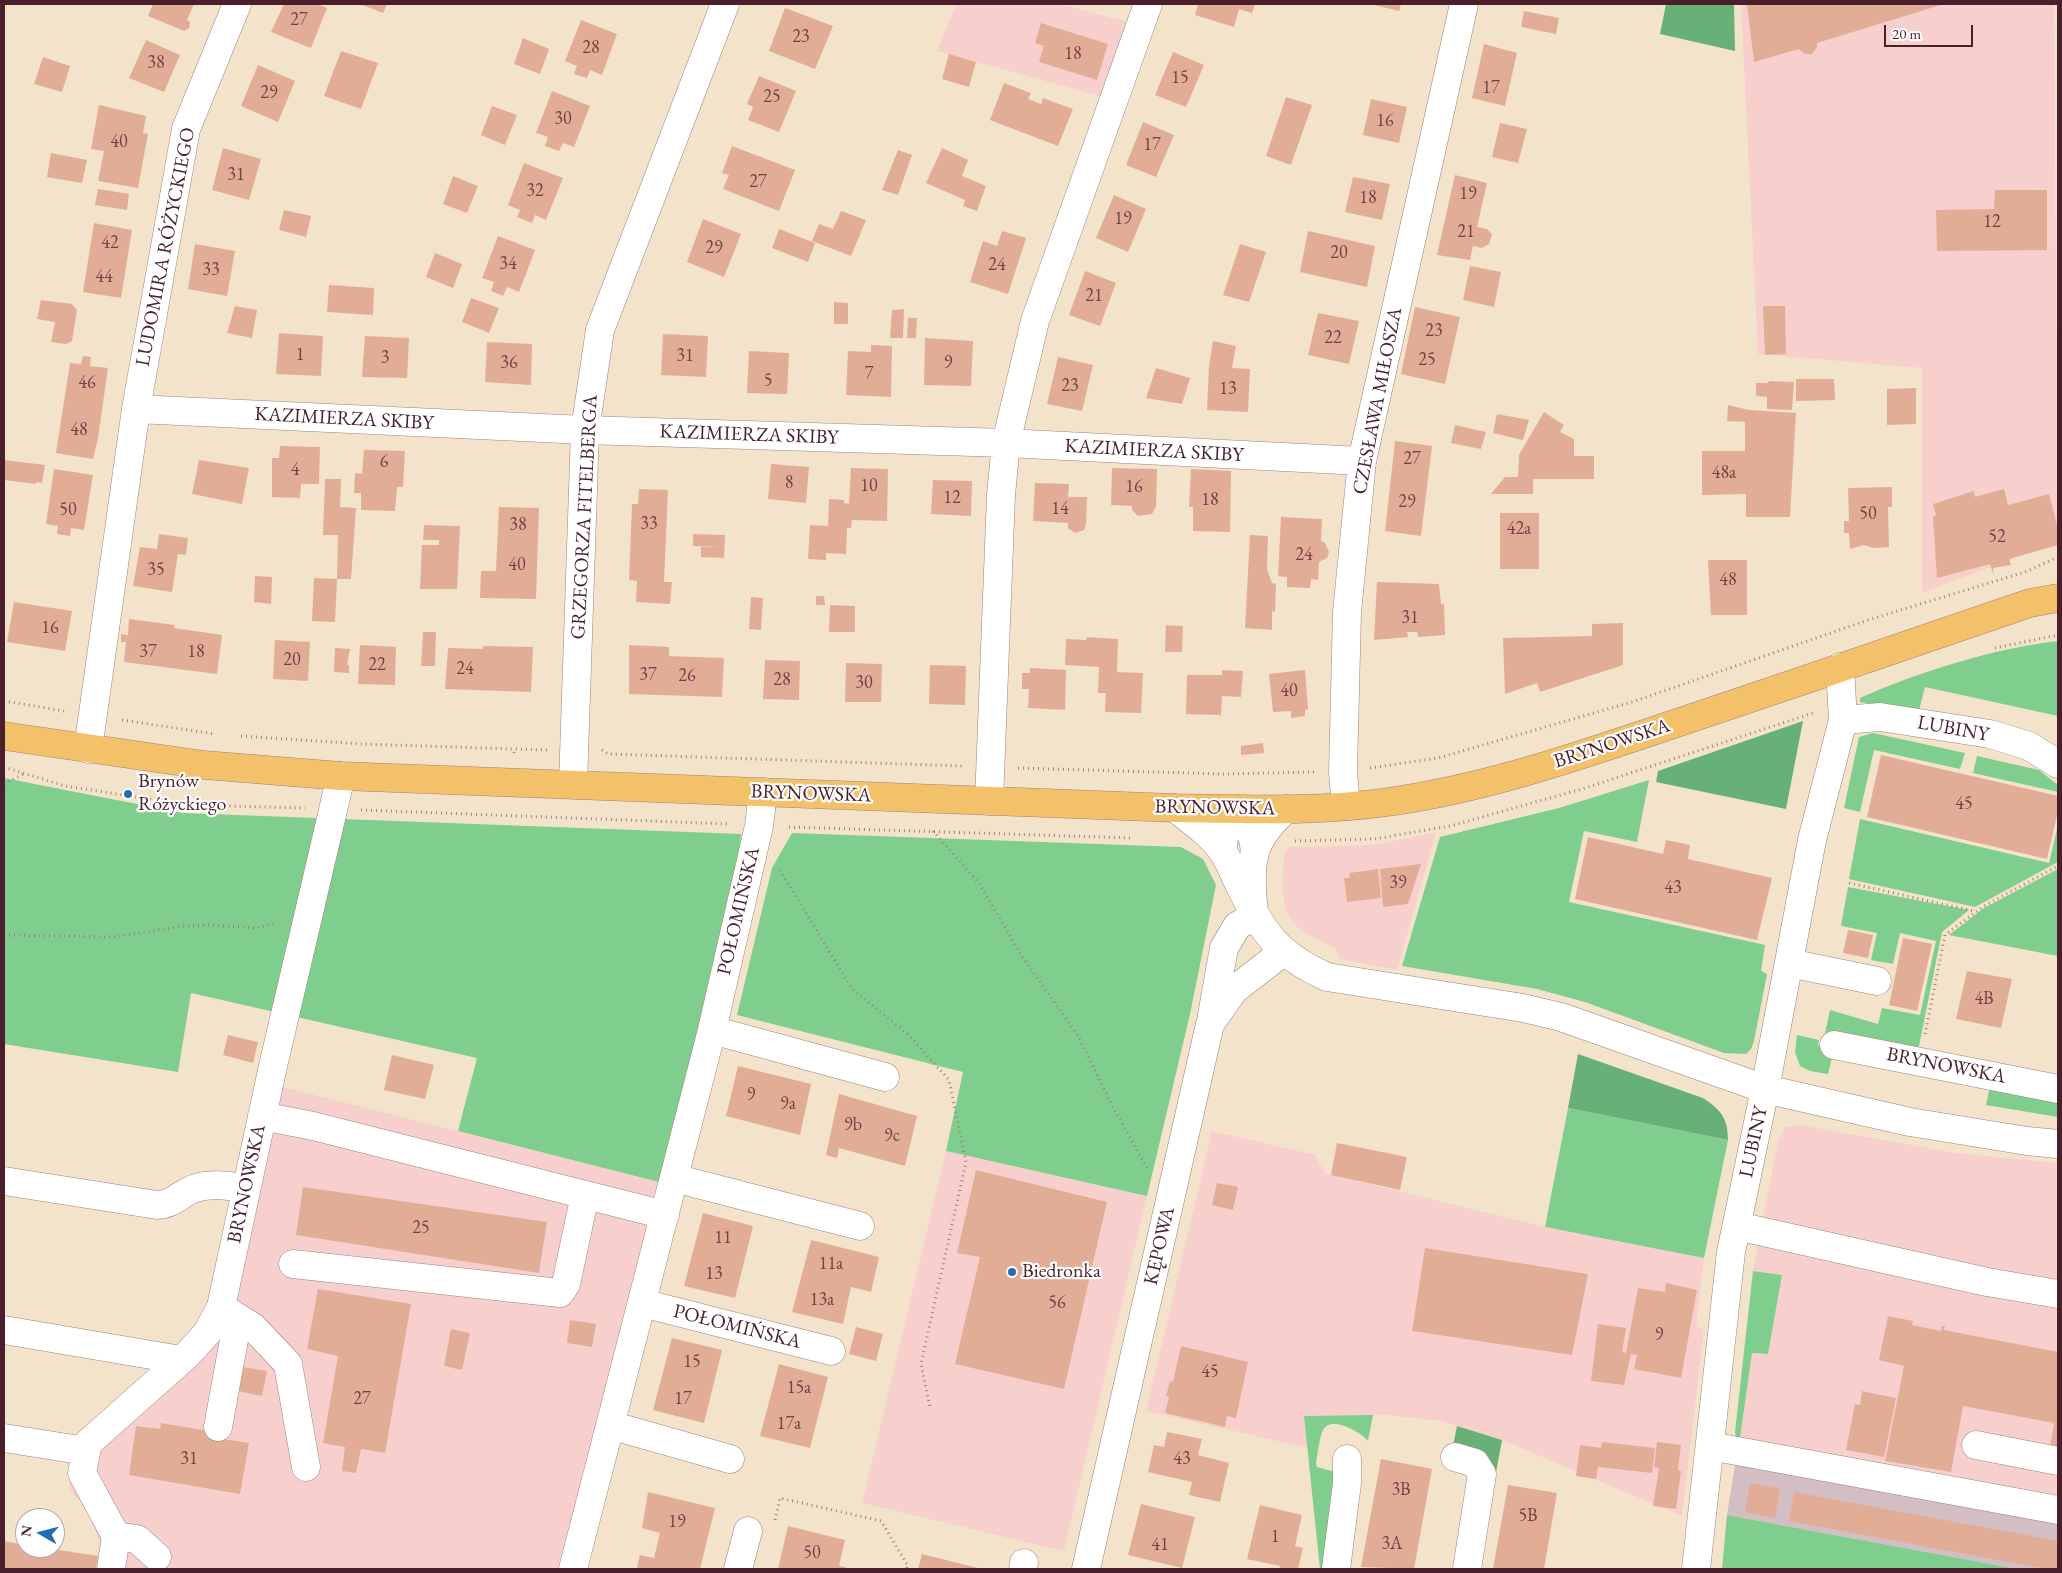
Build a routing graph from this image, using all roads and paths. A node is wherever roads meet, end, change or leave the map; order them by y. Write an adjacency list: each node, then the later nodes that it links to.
1 (237, 4): 5 (street, LUDOMIRA RÓŻYCKIEGO)
2 (725, 4): 6 (street, GRZEGORZA FITELBERGA)
3 (1148, 4): 7 (street)
4 (1464, 4): 8 (street, CZESŁAWA MIŁOSZA)
5 (136, 409): 6 (street, KAZIMIERZA SKIBY); 13 (street, LUDOMIRA RÓŻYCKIEGO)
6 (585, 430): 7 (street, KAZIMIERZA SKIBY); 18 (street, GRZEGORZA FITELBERGA)
7 (1006, 443): 8 (street, KAZIMIERZA SKIBY); 23 (street)
8 (1362, 461): 24 (street, CZESŁAWA MIŁOSZA)
9 (2058, 557): 24 (path)
10 (2058, 598): 11 (main road, BRYNOWSKA)
11 (1840, 667): 14 (street, LUBINY); 32 (main road, BRYNOWSKA)
12 (4, 701): 13 (path)
13 (94, 716): 15 (path); 19 (street, LUDOMIRA RÓŻYCKIEGO)
14 (1842, 720): 21 (street, LUBINY); 51 (street, LUBINY)
15 (218, 735)
16 (4, 736): 19 (main road, BRYNOWSKA)
17 (237, 736): 20 (path)
18 (575, 746): 20 (path); 23 (path); 29 (street, GRZEGORZA FITELBERGA)
19 (88, 749): 26 (main road, BRYNOWSKA)
20 (515, 749): 27 (path)
21 (2058, 764)
22 (4, 767): 25 (path)
23 (991, 767): 24 (path); 31 (street)
24 (1343, 772): 32 (street, CZESŁAWA MIŁOSZA)
25 (24, 774): 28 (path); 36 (path)
26 (341, 776): 27 (main road, BRYNOWSKA); 36 (street, BRYNOWSKA)
27 (512, 782): 29 (main road, BRYNOWSKA); 37 (path)
28 (4, 784)
29 (574, 784): 30 (main road, BRYNOWSKA)
30 (763, 792): 31 (main road, BRYNOWSKA); 38 (street, POŁOMIŃSKA)
31 (989, 801): 33 (main road, BRYNOWSKA)
32 (1346, 806): 35 (main road, BRYNOWSKA)
33 (1175, 808): 34 (main road, BRYNOWSKA); 41 (street)
34 (1239, 808): 35 (main road, BRYNOWSKA); 41 (street); 42 (street)
35 (1286, 808): 42 (street)
36 (333, 809): 37 (path); 47 (street, BRYNOWSKA)
37 (512, 816): 38 (path)
38 (759, 826): 39 (path); 54 (street, POŁOMIŃSKA)
39 (933, 831): 40 (path); 62 (path)
40 (1138, 838)
41 (1223, 851): 48 (street)
42 (1255, 851): 48 (street)
43 (776, 865): 77 (path)
44 (2058, 866): 46 (path)
45 (1849, 884): 46 (path)
46 (1975, 911): 56 (path)
47 (308, 913): 49 (path); 60 (street, BRYNOWSKA)
48 (1254, 916): 50 (street); 53 (street)
49 (4, 935)
50 (1283, 952): 53 (street, KĘPOWA); 58 (street)
51 (1789, 962): 52 (street); 58 (street, LUBINY)
52 (1876, 981)
53 (1210, 1024): 98 (street, KĘPOWA)
54 (712, 1030): 57 (street); 63 (street, POŁOMIŃSKA)
55 (1834, 1044): 56 (street, BRYNOWSKA)
56 (1920, 1062): 59 (street, BRYNOWSKA)
57 (885, 1077)
58 (1765, 1089): 61 (street); 69 (street, LUBINY)
59 (2058, 1089)
60 (262, 1116): 65 (street, BRYNOWSKA); 66 (street)
61 (2058, 1144)
62 (1151, 1173)
63 (674, 1178): 67 (street, POŁOMIŃSKA); 68 (street)
64 (4, 1181): 65 (street)
65 (246, 1188): 73 (street, BRYNOWSKA)
66 (585, 1195): 67 (street); 70 (street)
67 (665, 1215): 72 (street, POŁOMIŃSKA)
68 (860, 1226)
69 (1737, 1226): 71 (street); 82 (street, LUBINY)
70 (294, 1264)
71 (2058, 1294)
72 (642, 1303): 75 (street, POŁOMIŃSKA); 78 (street, POŁOMIŃSKA)
73 (229, 1312): 76 (street, BRYNOWSKA); 79 (street); 88 (street)
74 (4, 1330): 76 (street)
75 (831, 1351)
76 (181, 1360): 83 (street, BRYNOWSKA)
77 (930, 1407)
78 (610, 1425): 86 (street); 95 (street, POŁOMIŃSKA)
79 (218, 1427)
80 (4, 1438): 83 (street)
81 (1976, 1445): 87 (street)
82 (1710, 1446): 89 (street); 101 (street, LUBINY)
83 (86, 1451): 92 (street, BRYNOWSKA)
84 (1455, 1457): 100 (street)
85 (1347, 1458): 99 (street)
86 (730, 1459)
87 (2058, 1461)
88 (306, 1467)
89 (2058, 1510)
90 (774, 1525): 97 (path)
91 (748, 1531): 96 (street)
92 (116, 1536): 93 (street); 94 (street)
93 (157, 1557)
94 (111, 1569)
95 (573, 1569)
96 (738, 1569)
97 (907, 1569)
98 (1086, 1569)
99 (1336, 1569)
100 (1467, 1569)
101 (1696, 1569)

